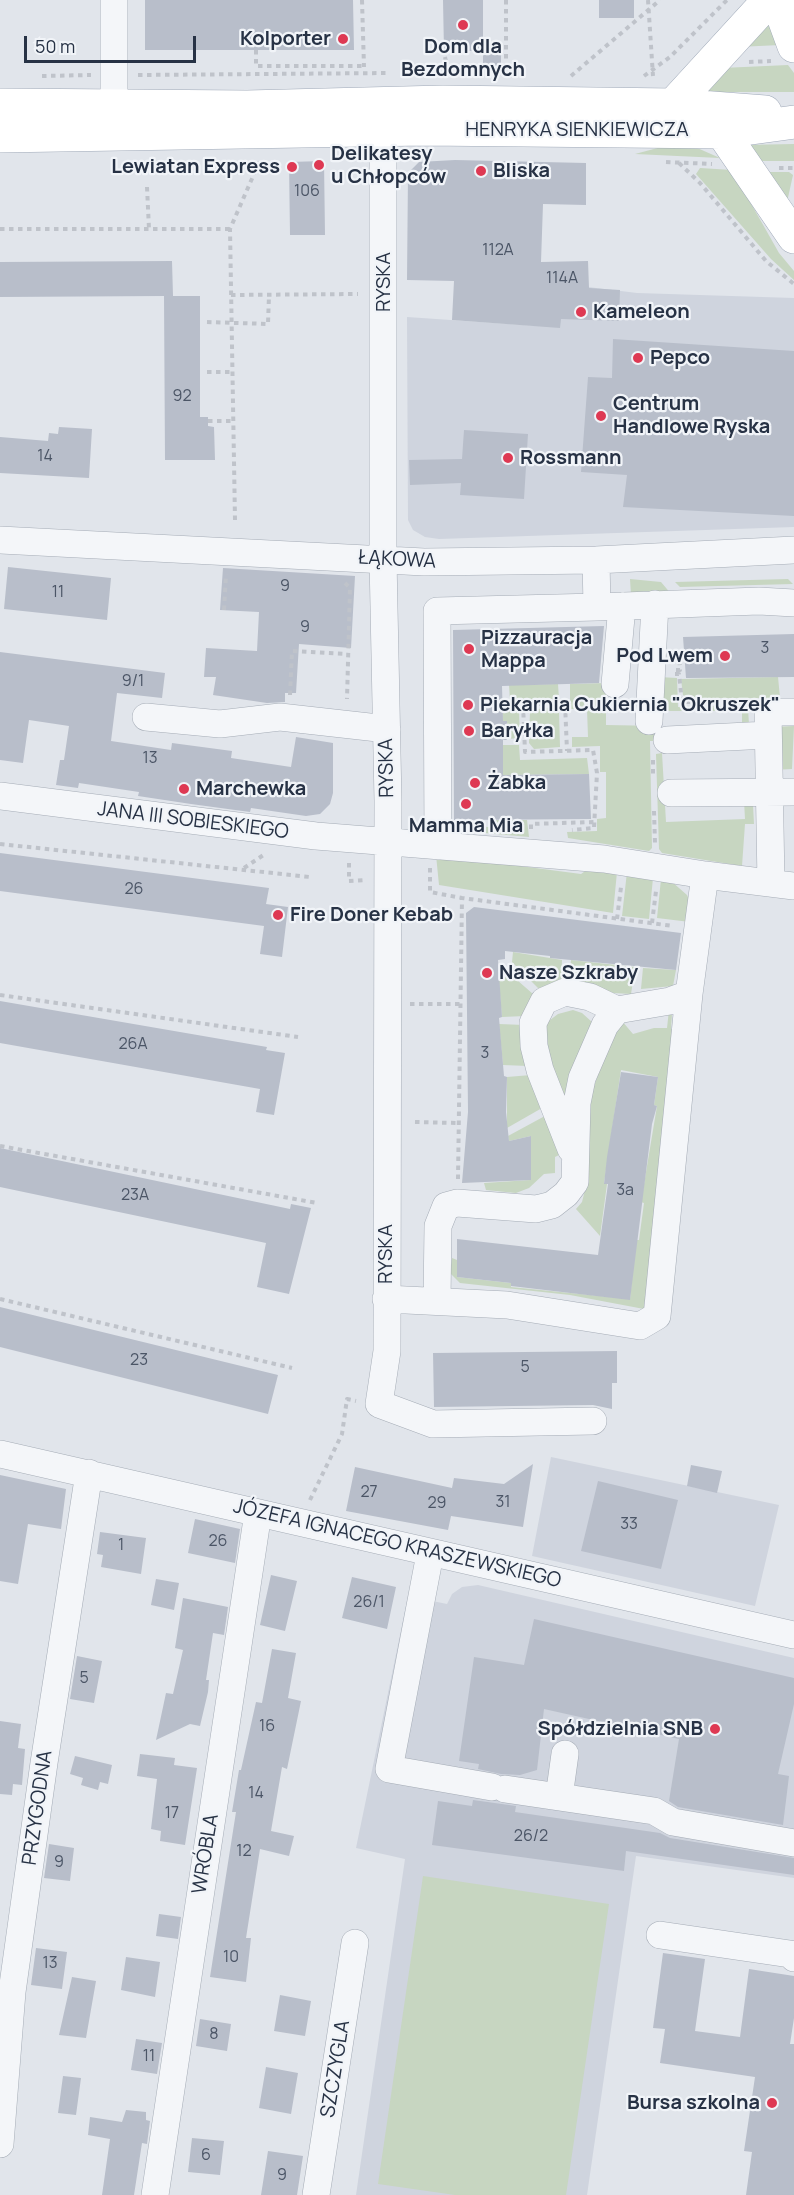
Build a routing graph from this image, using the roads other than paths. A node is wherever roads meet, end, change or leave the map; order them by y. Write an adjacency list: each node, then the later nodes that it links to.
1 (114, 0): 8 (street)
2 (769, 0): 6 (main road)
3 (783, 0): 4 (main road)
4 (794, 46)
5 (0, 105): 8 (main road, HENRYKA SIENKIEWICZA)
6 (673, 105): 7 (main road, HENRYKA SIENKIEWICZA); 8 (main road, HENRYKA SIENKIEWICZA)
7 (794, 114)
8 (113, 119): 10 (main road, HENRYKA SIENKIEWICZA); 12 (main road, HENRYKA SIENKIEWICZA)
9 (794, 123): 11 (main road, HENRYKA SIENKIEWICZA)
10 (382, 130): 11 (main road, HENRYKA SIENKIEWICZA); 16 (street, RYSKA)
11 (722, 132): 13 (main road)
12 (0, 136)
13 (793, 223)
14 (0, 540): 16 (street, ŁĄKOWA)
15 (794, 550): 17 (street, ŁĄKOWA)
16 (383, 559): 17 (street, ŁĄKOWA); 24 (street, RYSKA)
17 (596, 560): 20 (street)
18 (794, 603): 19 (street)
19 (655, 604): 20 (street); 23 (street)
20 (609, 607): 21 (street); 29 (street)
21 (615, 684)
22 (146, 717): 24 (street)
23 (777, 720): 25 (street)
24 (387, 729): 28 (street, RYSKA)
25 (782, 792): 26 (street); 31 (street)
26 (671, 793)
27 (0, 796): 28 (street, JANA III SOBIESKIEGO)
28 (387, 840): 29 (street, JANA III SOBIESKIEGO); 35 (street, RYSKA)
29 (438, 846): 30 (street, JANA III SOBIESKIEGO)
30 (705, 875): 31 (street, JANA III SOBIESKIEGO); 32 (street)
31 (783, 885)
32 (689, 994): 33 (street); 36 (street)
33 (617, 1010): 34 (street); 34 (street)
34 (576, 1161): 36 (street)
35 (386, 1299): 36 (street); 37 (street, RYSKA)
36 (437, 1301)
37 (593, 1421)
38 (0, 1454): 39 (street, JÓZEFA IGNACEGO KRASZEWSKIEGO)
39 (89, 1473): 40 (street, JÓZEFA IGNACEGO KRASZEWSKIEGO); 49 (street, PRZYGODNA)
40 (258, 1513): 41 (street, JÓZEFA IGNACEGO KRASZEWSKIEGO); 50 (street, WRÓBLA)
41 (430, 1554): 42 (street, JÓZEFA IGNACEGO KRASZEWSKIEGO); 44 (street)
42 (794, 1635)
43 (565, 1754): 44 (street)
44 (559, 1797): 45 (street)
45 (794, 1843)
46 (660, 1935): 48 (street)
47 (356, 1943): 51 (street, SZCZYGLA)
48 (794, 1958)
49 (0, 2144)
50 (155, 2195)
51 (316, 2195)

